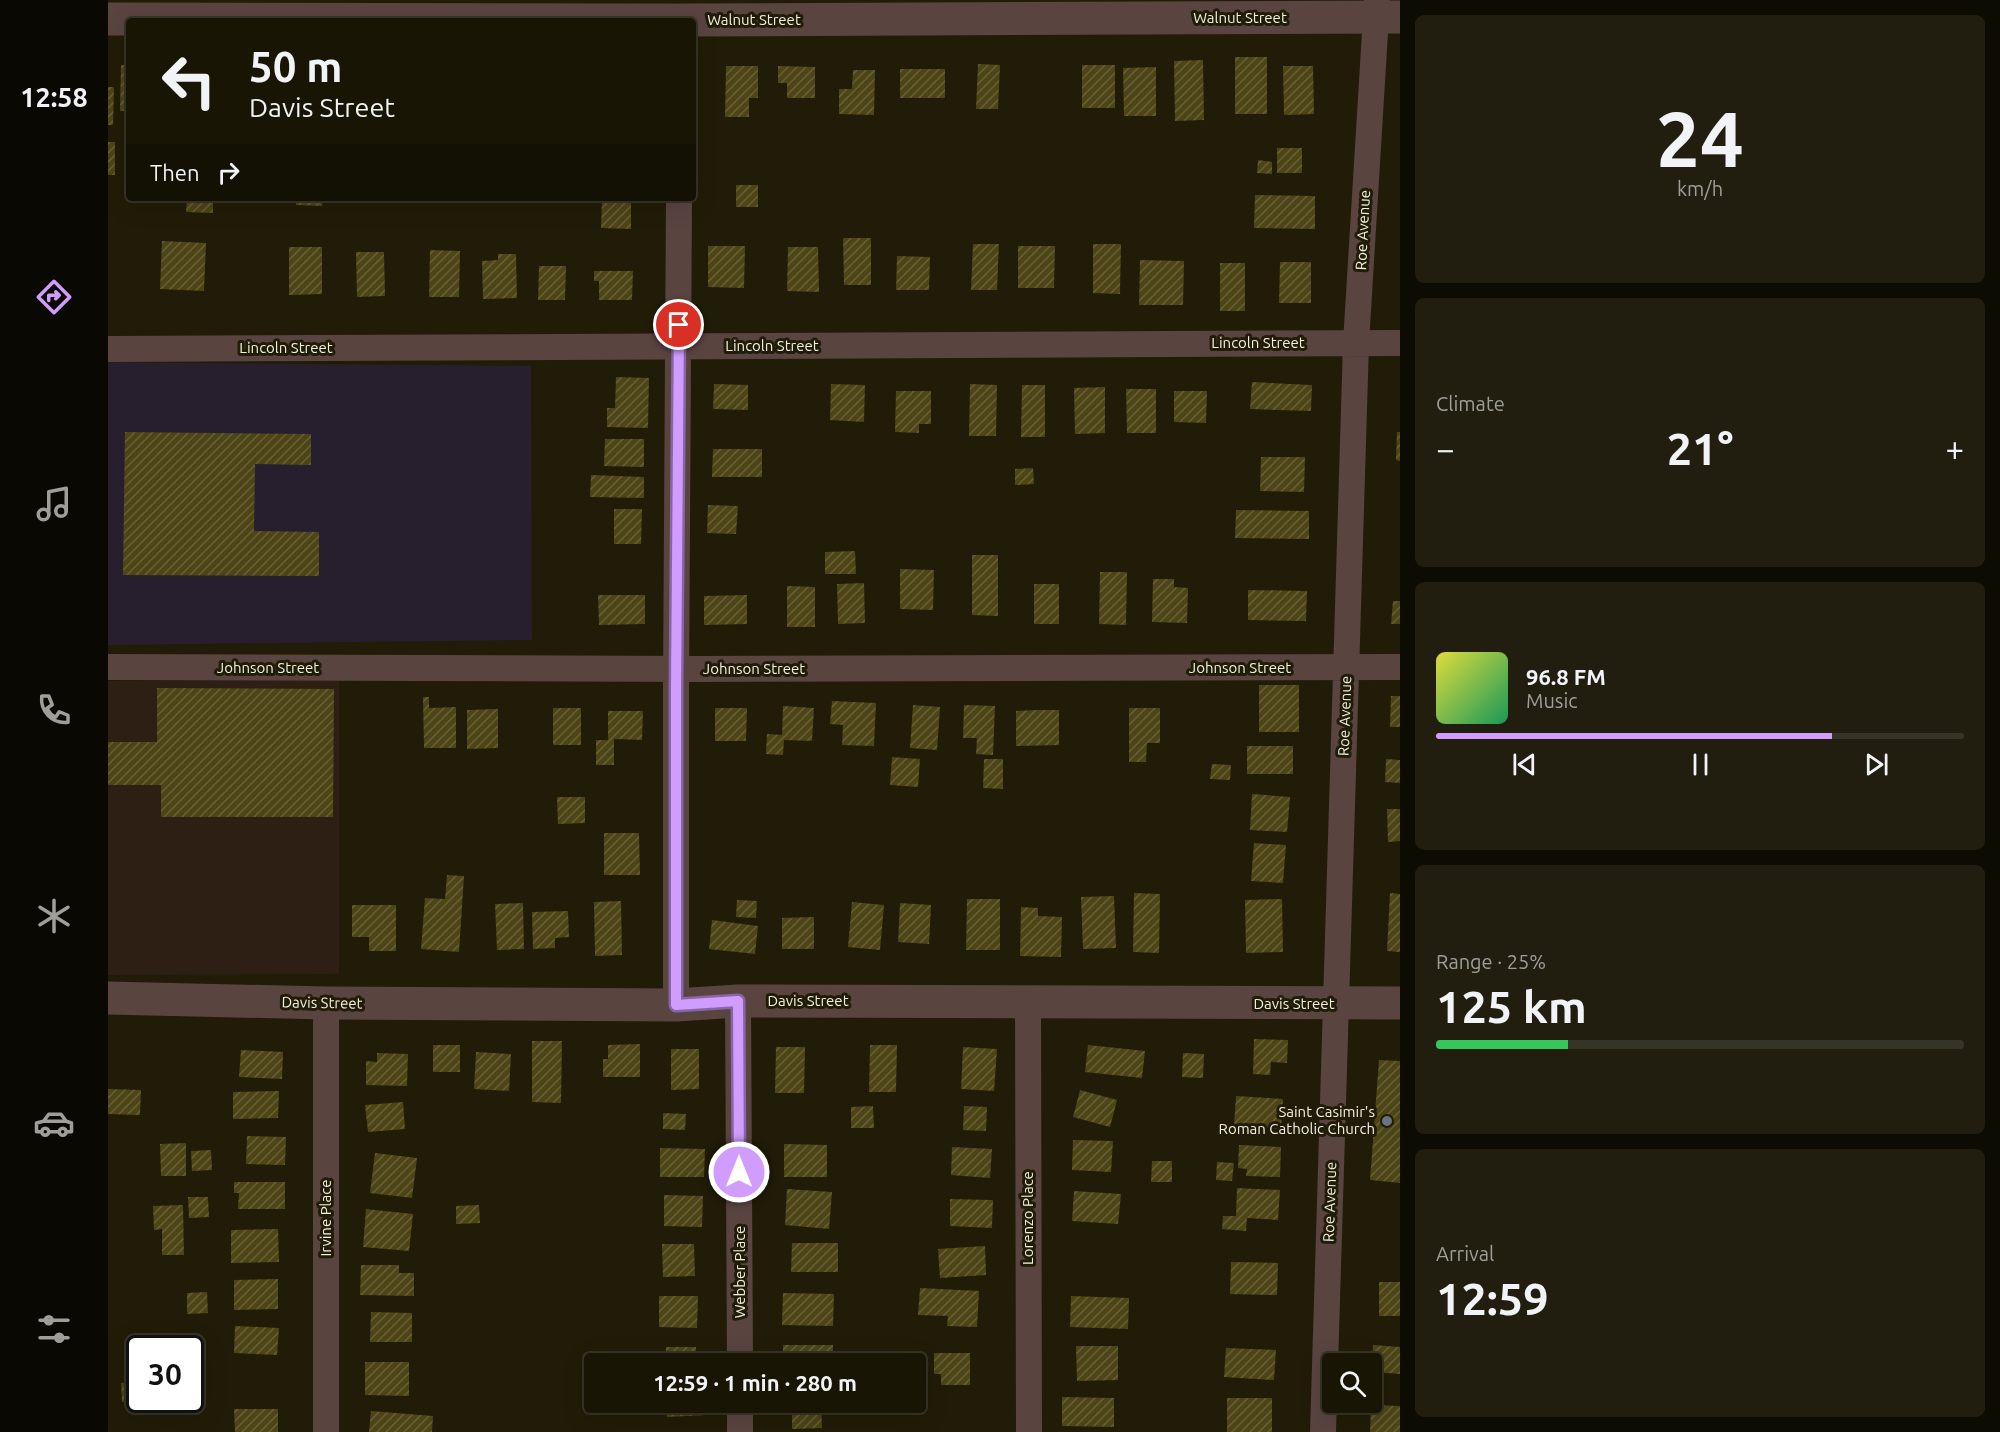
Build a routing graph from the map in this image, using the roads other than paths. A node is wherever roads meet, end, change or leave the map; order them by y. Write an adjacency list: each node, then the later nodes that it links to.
1 (1384, 12): 2 (street, Walnut Street); 7 (street, Roe Avenue)
2 (679, 14): 3 (street, Walnut Street)
3 (222, 18)
4 (108, 19): 5 (street, Walnut Street)
5 (126, 19)
6 (679, 201): 9 (street)
7 (1356, 343): 8 (street, Lincoln Street); 9 (street, Lincoln Street); 13 (street, Roe Avenue)
8 (1400, 343)
9 (679, 346): 10 (street, Lincoln Street); 14 (street)
10 (108, 349)
11 (108, 667): 14 (street, Johnson Street)
12 (1400, 667): 13 (street, Johnson Street)
13 (1346, 668): 14 (street, Johnson Street); 20 (street, Roe Avenue)
14 (676, 669): 21 (street)
15 (108, 998): 17 (street, Davis Street)
16 (738, 1001): 18 (street, Davis Street); 21 (street, Davis Street); 22 (street, Webber Place)
17 (326, 1003): 21 (street, Davis Street); 24 (street, Irvine Place)
18 (1028, 1003): 20 (street, Davis Street); 26 (street, Lorenzo Place)
19 (1400, 1003): 20 (street, Davis Street)
20 (1336, 1004): 27 (street, Roe Avenue)
21 (676, 1005)
22 (740, 1353)
23 (740, 1413): 25 (street)
24 (326, 1432)
25 (740, 1432)
26 (1029, 1432)
27 (1323, 1432)

